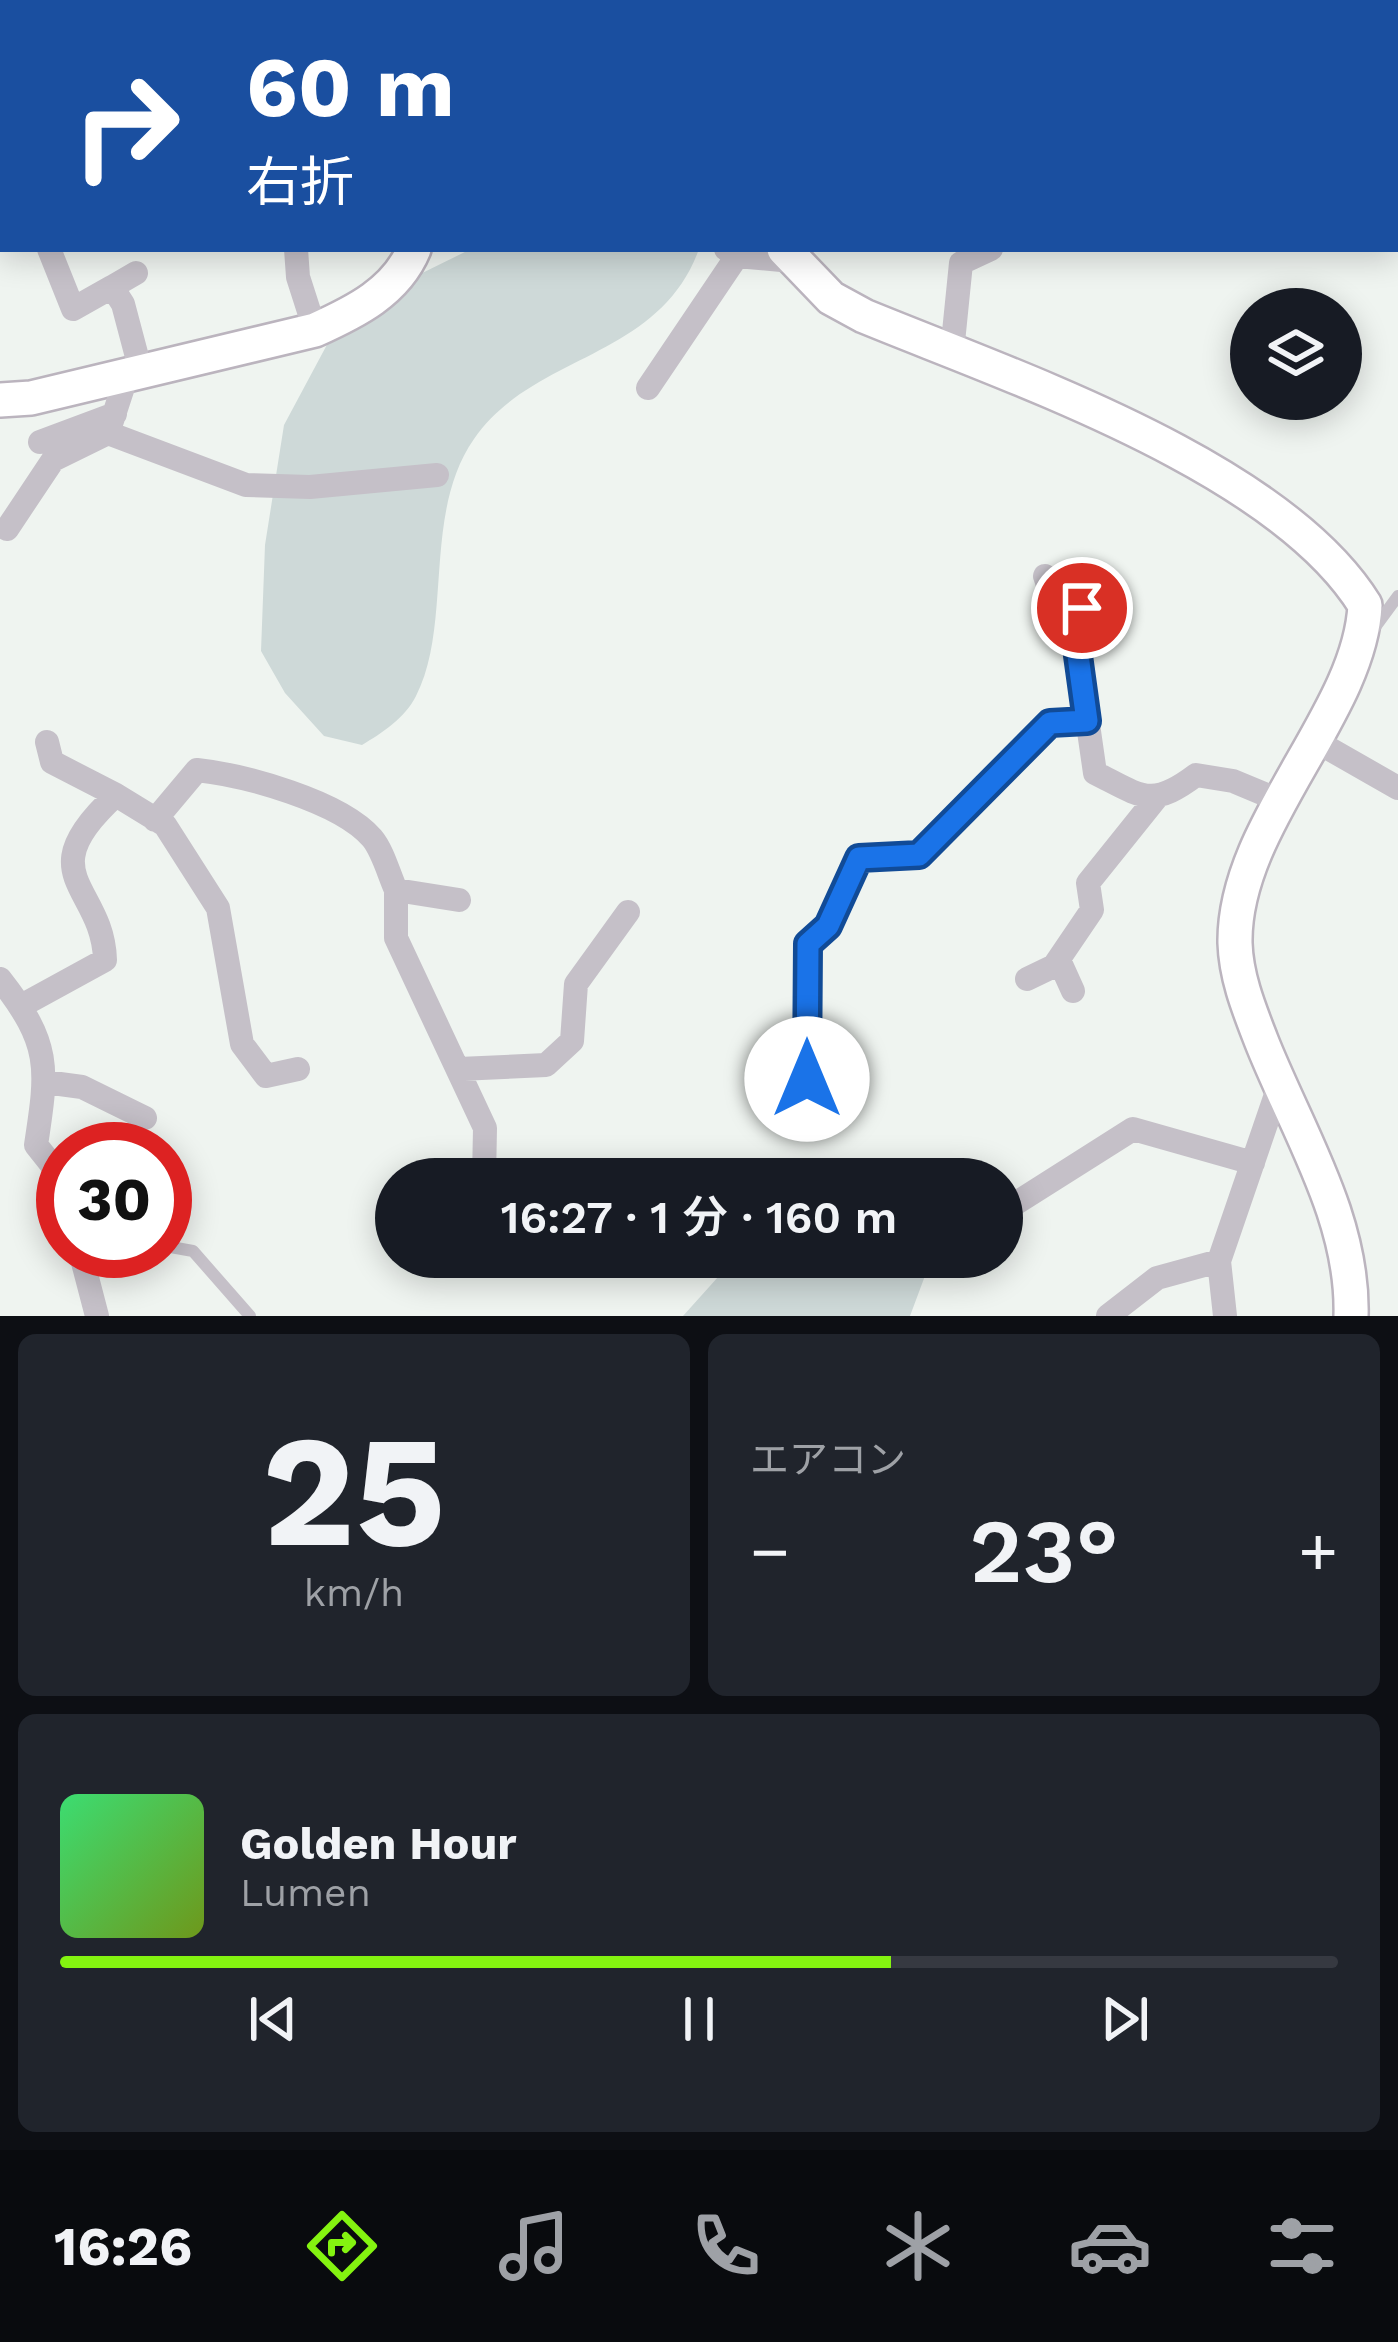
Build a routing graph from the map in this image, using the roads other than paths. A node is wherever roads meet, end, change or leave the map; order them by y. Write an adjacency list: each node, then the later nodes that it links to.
1 (50, 252): 8 (street)
2 (296, 252): 9 (street)
3 (413, 252): 9 (street)
4 (732, 253): 5 (street); 12 (street)
5 (788, 255): 10 (street)
6 (959, 256): 10 (street)
7 (136, 273): 8 (street)
8 (112, 287): 11 (street)
9 (315, 330): 11 (street)
10 (952, 352): 20 (street)
11 (134, 373): 13 (street); 14 (street)
12 (648, 388)
13 (0, 400)
14 (111, 423): 15 (street); 16 (street); 17 (street)
15 (40, 442)
16 (437, 475)
17 (7, 529)
18 (1045, 576): 21 (street)
19 (1398, 596): 20 (lane)
20 (1356, 654): 22 (street)
21 (1087, 721): 26 (street); 43 (street)
22 (1312, 739): 24 (street); 27 (street)
23 (46, 742): 25 (street)
24 (1398, 788)
25 (116, 795): 28 (street); 36 (street)
26 (1157, 797): 27 (street); 32 (street)
27 (1282, 801): 40 (street)
28 (155, 820): 29 (street); 37 (street)
29 (396, 890): 30 (street); 38 (street)
30 (459, 900)
31 (628, 912): 38 (street)
32 (1059, 960): 33 (street); 35 (street)
33 (1027, 979)
34 (0, 980): 36 (street)
35 (1073, 991)
36 (21, 1006): 39 (street)
37 (298, 1069)
38 (459, 1069): 44 (street)
39 (45, 1082): 41 (street); 42 (street)
40 (1279, 1086): 45 (street); 54 (street)
41 (145, 1118)
42 (39, 1122)
43 (806, 1124)
44 (484, 1158)
45 (1253, 1163): 46 (street); 48 (street)
46 (1023, 1199)
47 (192, 1251): 51 (lane)
48 (1219, 1261): 52 (street); 53 (street)
49 (87, 1278): 50 (street)
50 (98, 1316)
51 (250, 1316)
52 (1108, 1316)
53 (1225, 1316)
54 (1351, 1316)

